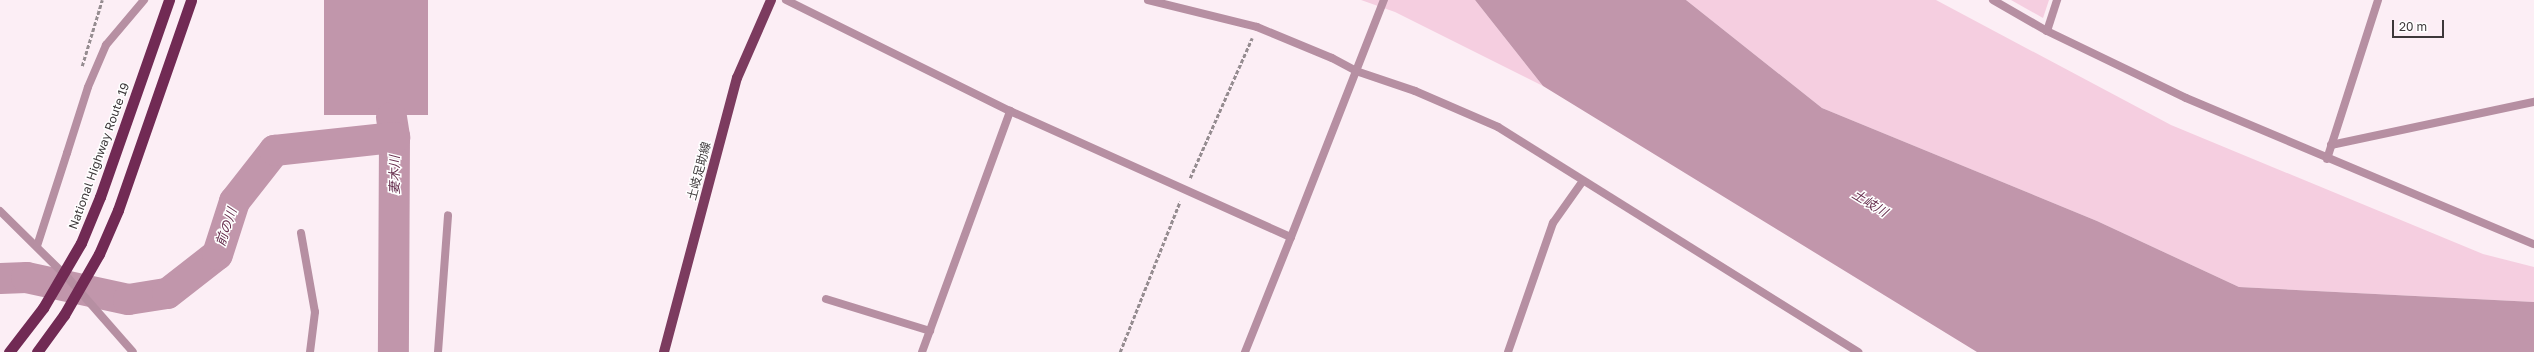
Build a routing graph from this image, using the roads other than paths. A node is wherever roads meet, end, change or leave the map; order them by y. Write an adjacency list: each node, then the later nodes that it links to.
1 (144, 0): 23 (street)
2 (169, 0): 26 (highway, National Highway Route 19)
3 (191, 0): 27 (highway)
4 (771, 0): 31 (main road, 土岐足助線)
5 (786, 0): 14 (street)
6 (1148, 0): 12 (street)
7 (1384, 0): 12 (street)
8 (1994, 0): 11 (street)
9 (2056, 0): 11 (street)
10 (2378, 0): 15 (street)
11 (2048, 31): 16 (street)
12 (1356, 72): 17 (street); 21 (street)
13 (2534, 102): 15 (street)
14 (1010, 111): 21 (street); 25 (street)
15 (2331, 145): 16 (street)
16 (2327, 159): 22 (street)
17 (1582, 182): 34 (street); 35 (street)
18 (0, 211): 23 (street)
19 (448, 215): 30 (street)
20 (301, 233): 29 (street)
21 (1291, 237): 33 (street)
22 (2534, 244)
23 (37, 246): 28 (street)
24 (826, 299): 25 (street)
25 (930, 331): 32 (street)
26 (9, 352)
27 (37, 352)
28 (133, 352)
29 (310, 352)
30 (438, 352)
31 (664, 352)
32 (922, 352)
33 (1245, 352)
34 (1508, 352)
35 (1858, 352)

